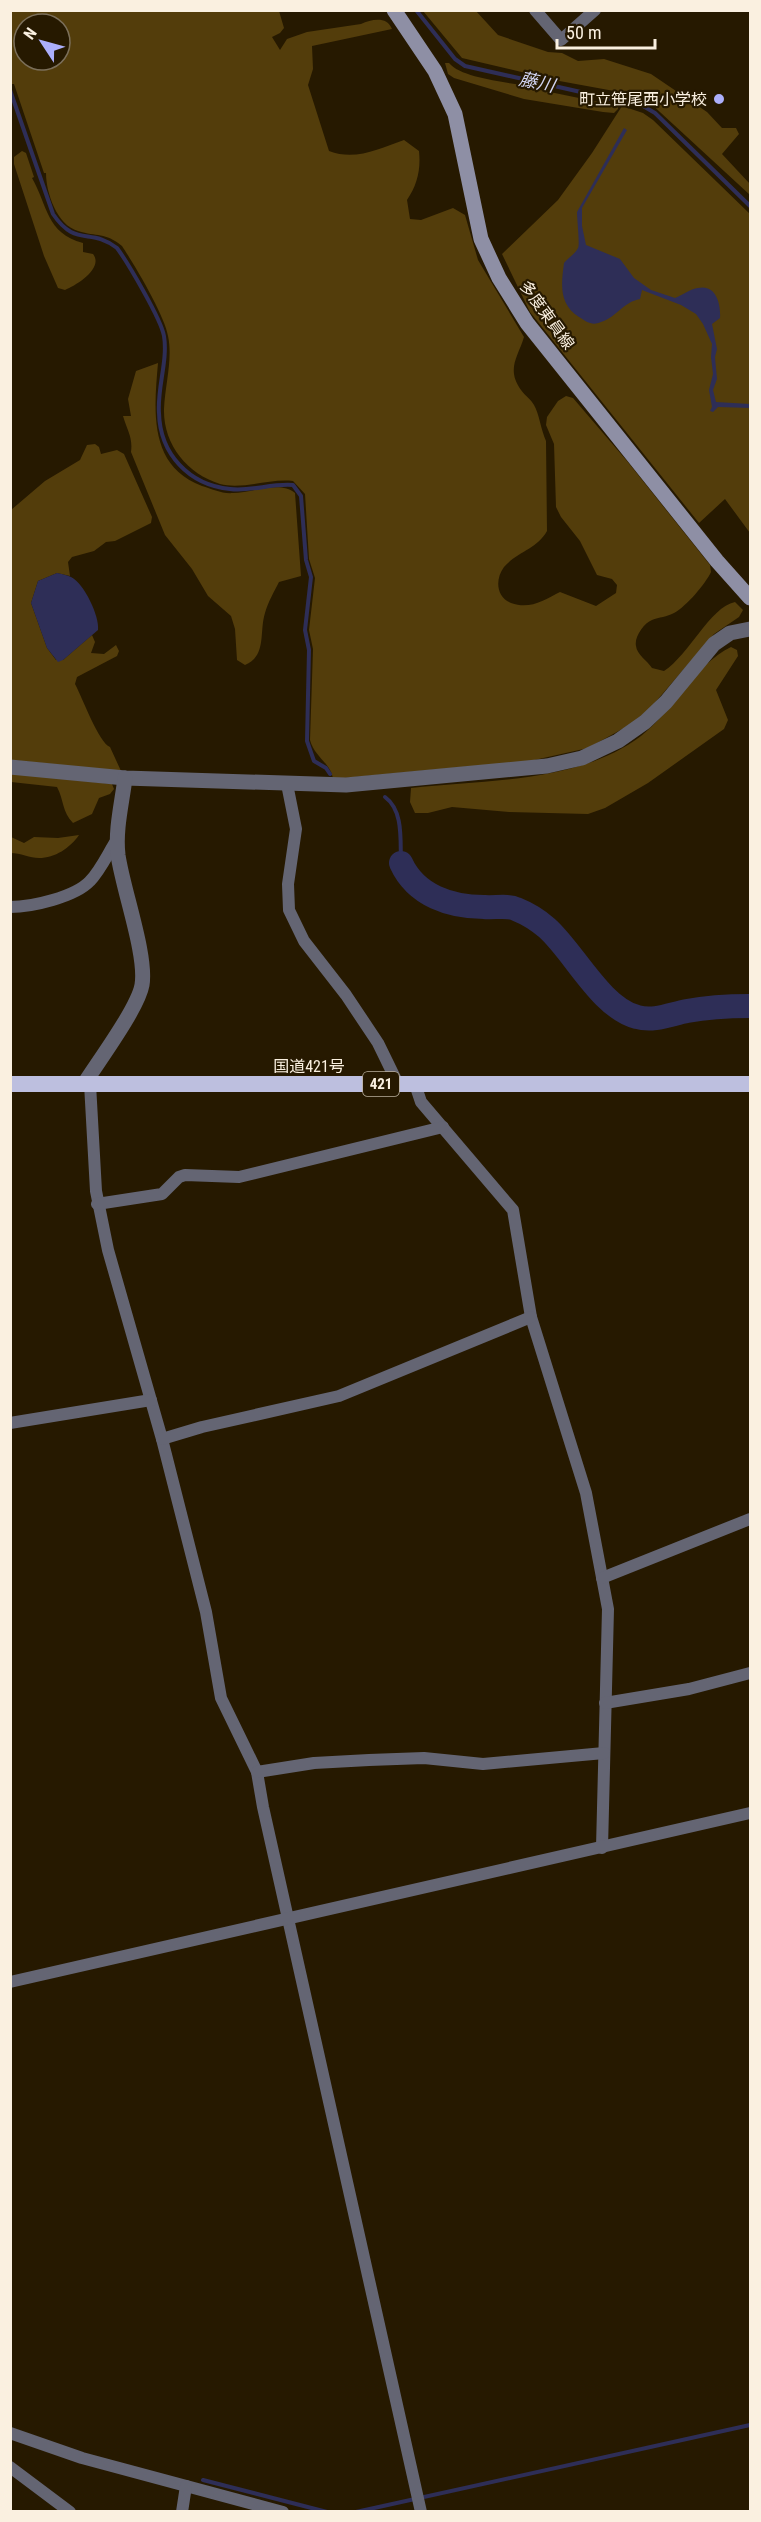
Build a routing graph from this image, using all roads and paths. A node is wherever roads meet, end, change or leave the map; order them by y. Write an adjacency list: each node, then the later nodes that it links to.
1 (394, 10): 4 (main road, 多度東員線)
2 (535, 10): 3 (street)
3 (595, 10)
4 (750, 598)
5 (750, 629): 8 (street)
6 (10, 766): 7 (street)
7 (125, 778): 8 (street); 9 (street)
8 (287, 784): 13 (street)
9 (118, 837): 10 (street); 12 (street)
10 (10, 907)
11 (10, 1084): 12 (highway, 国道421号 / 421)
12 (87, 1084): 13 (highway, 国道421号 / 421); 16 (street)
13 (407, 1084): 14 (highway, 国道421号 / 421); 15 (street)
14 (750, 1084)
15 (443, 1127): 16 (street); 17 (street)
16 (98, 1204): 18 (street)
17 (531, 1317): 20 (street); 22 (street)
18 (150, 1400): 19 (street); 20 (street)
19 (10, 1423)
20 (162, 1439): 26 (street)
21 (750, 1519): 22 (street)
22 (602, 1578): 24 (street)
23 (750, 1673): 24 (street)
24 (605, 1703): 25 (street)
25 (604, 1753): 26 (street); 28 (street)
26 (257, 1772): 29 (street)
27 (750, 1814): 28 (street)
28 (602, 1848): 29 (street)
29 (288, 1919): 30 (street); 34 (street)
30 (10, 1982)
31 (10, 2433): 33 (street)
32 (10, 2467): 35 (street)
33 (186, 2486): 36 (street); 37 (street)
34 (420, 2504)
35 (70, 2511)
36 (182, 2511)
37 (283, 2511)

